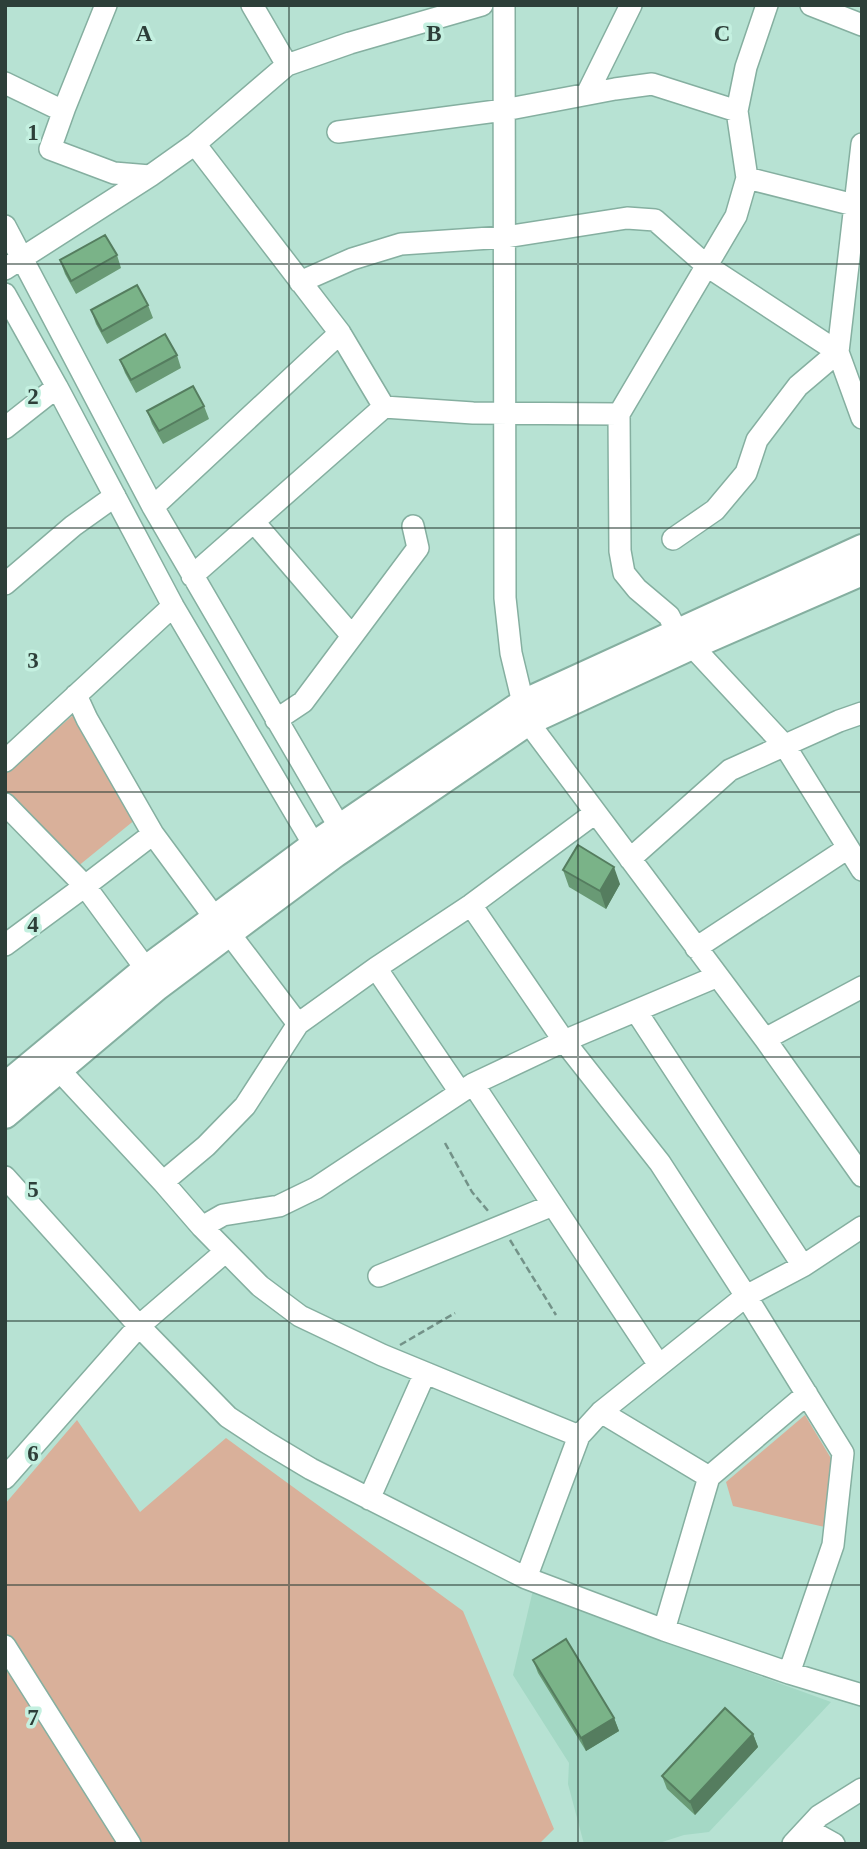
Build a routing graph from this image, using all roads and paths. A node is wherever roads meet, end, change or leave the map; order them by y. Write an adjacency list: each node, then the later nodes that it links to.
1 (106, 5): 13 (street)
2 (251, 5): 9 (street)
3 (482, 5): 9 (street)
4 (504, 5): 12 (street)
5 (631, 5): 11 (street)
6 (767, 5): 14 (street)
7 (811, 5): 8 (street)
8 (862, 25)
9 (287, 65): 16 (street)
10 (5, 83): 13 (street)
11 (587, 94): 12 (street); 14 (street)
12 (504, 110): 15 (street); 22 (street)
13 (63, 111): 18 (street)
14 (737, 111): 19 (street)
15 (338, 132)
16 (195, 144): 18 (street); 25 (street)
17 (862, 144): 20 (street)
18 (150, 176): 23 (street)
19 (747, 178): 20 (street); 24 (street)
20 (858, 206): 28 (street)
21 (5, 226): 23 (street)
22 (505, 237): 24 (street); 25 (street); 31 (street)
23 (14, 264): 36 (street)
24 (707, 266): 28 (street); 32 (street)
25 (300, 282): 27 (street)
26 (5, 294): 29 (street)
27 (340, 333): 30 (street); 36 (street)
28 (838, 352): 33 (street); 39 (street)
29 (57, 387): 34 (street); 35 (street)
30 (384, 407): 31 (street); 37 (street)
31 (505, 414): 32 (street); 48 (street)
32 (619, 414): 46 (street)
33 (862, 418)
34 (5, 428)
35 (115, 496): 43 (street); 44 (street)
36 (153, 507): 42 (street)
37 (254, 522): 42 (street); 45 (street)
38 (413, 526): 45 (street)
39 (673, 539)
40 (862, 548): 46 (main road)
41 (862, 572): 46 (main road)
42 (192, 576): 50 (street)
43 (5, 584)
44 (173, 606): 47 (street); 57 (street)
45 (352, 636): 50 (street)
46 (685, 639): 48 (main road); 51 (street)
47 (76, 695): 52 (street); 56 (street)
48 (526, 712): 54 (street); 55 (main road); 63 (main road)
49 (862, 713): 51 (street)
50 (276, 720): 55 (street)
51 (785, 746): 58 (street); 59 (street)
52 (5, 761)
53 (5, 804): 61 (street)
54 (595, 813): 59 (street); 62 (street)
55 (340, 828): 57 (main road)
56 (153, 834): 61 (street); 63 (street)
57 (314, 845): 63 (main road)
58 (848, 848): 60 (street); 65 (street)
59 (630, 859): 65 (street)
60 (862, 870)
61 (85, 886): 64 (street); 66 (street)
62 (471, 905): 67 (street); 73 (street)
63 (222, 926): 66 (main road); 71 (street); 74 (main road)
64 (5, 945)
65 (696, 948): 68 (street)
66 (146, 968): 75 (main road)
67 (376, 968): 71 (street); 76 (street)
68 (718, 976): 70 (street); 72 (street)
69 (862, 987): 72 (street)
70 (636, 1011): 73 (street); 87 (street)
71 (298, 1024): 81 (street)
72 (765, 1039): 79 (street)
73 (564, 1041): 76 (street); 89 (street)
74 (59, 1070): 77 (main road); 81 (street)
75 (5, 1086)
76 (466, 1088): 82 (street); 83 (street)
77 (5, 1115)
78 (445, 1143): 84 (path)
79 (862, 1176)
80 (5, 1177): 92 (street)
81 (163, 1182): 83 (street)
82 (553, 1205): 84 (street); 94 (street)
83 (202, 1227): 86 (street)
84 (502, 1227): 88 (street); 91 (path)
85 (862, 1227): 87 (street)
86 (225, 1252): 92 (street); 93 (street)
87 (803, 1266): 89 (street)
88 (379, 1276)
89 (746, 1296): 94 (street); 96 (street)
90 (455, 1313): 93 (path)
91 (556, 1314)
92 (139, 1326): 100 (street); 102 (street)
93 (382, 1355): 95 (street)
94 (659, 1366): 97 (street)
95 (425, 1373): 98 (street); 102 (street)
96 (807, 1394): 99 (street); 101 (street)
97 (601, 1412): 98 (street); 101 (street)
98 (579, 1436): 103 (street)
99 (853, 1448): 106 (street)
100 (5, 1478)
101 (709, 1478): 104 (street)
102 (369, 1499): 103 (street)
103 (526, 1578): 104 (street)
104 (664, 1630): 106 (street)
105 (5, 1646): 110 (street)
106 (789, 1673): 107 (street)
107 (862, 1695)
108 (862, 1788): 109 (street)
109 (800, 1836): 111 (street)
110 (130, 1844)
111 (834, 1844)

